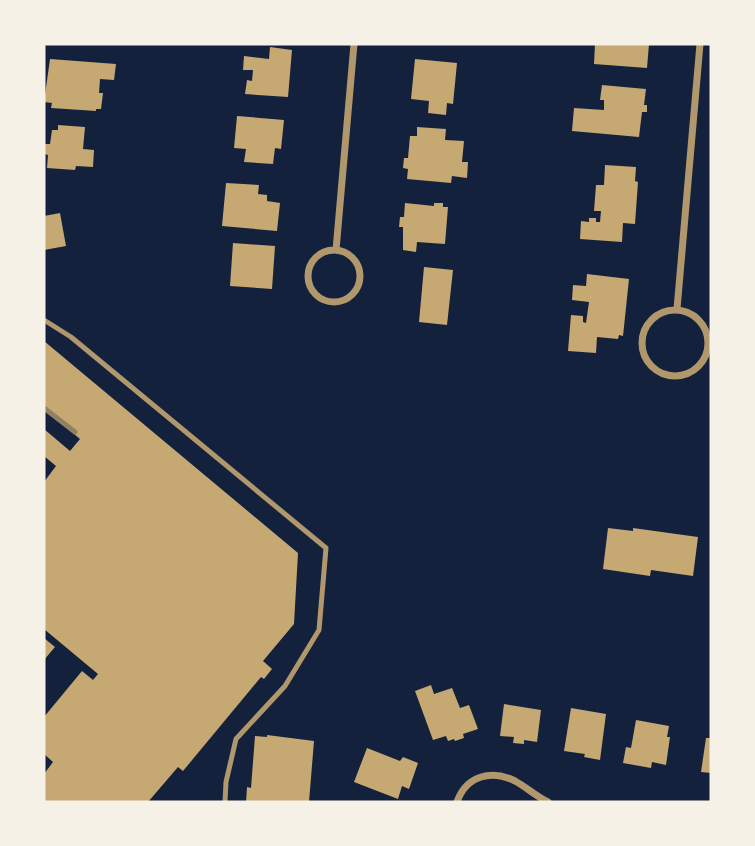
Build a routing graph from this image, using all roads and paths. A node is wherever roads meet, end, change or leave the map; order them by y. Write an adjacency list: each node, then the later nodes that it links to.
1 (354, 44): 3 (street)
2 (700, 44): 4 (street)
3 (336, 250): 3 (street)
4 (677, 309): 4 (street)
5 (44, 320): 6 (lane)
6 (225, 802)
7 (457, 802): 8 (street)
8 (548, 802)

